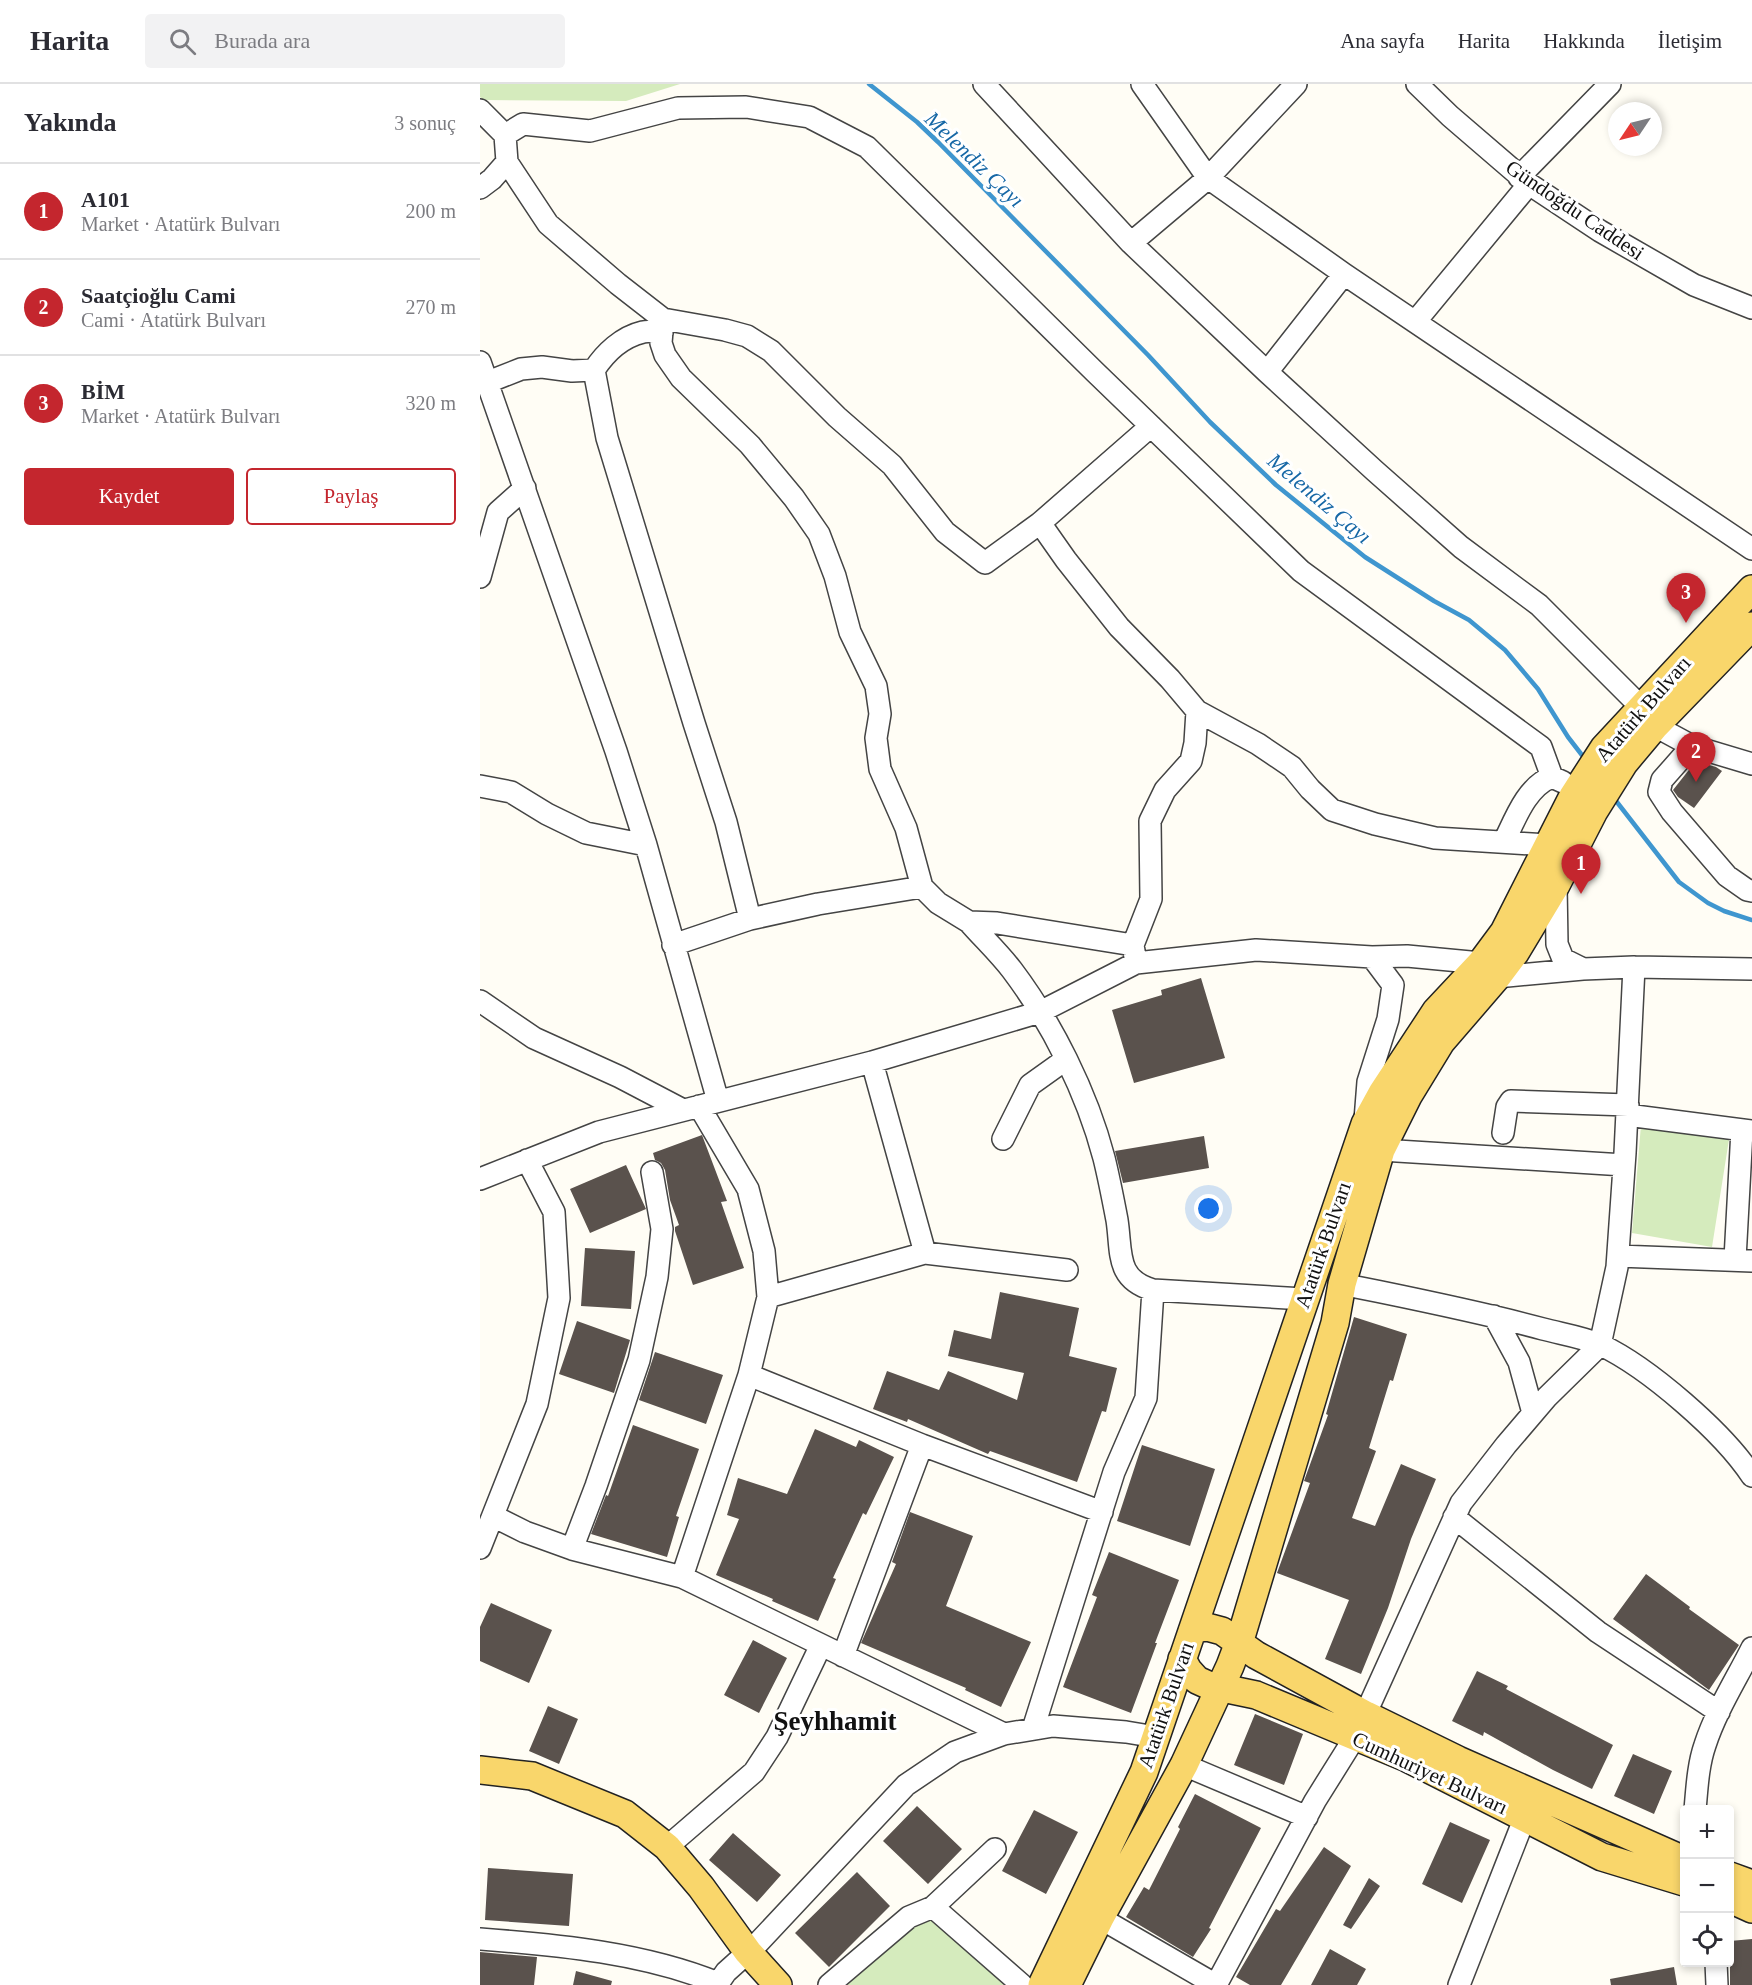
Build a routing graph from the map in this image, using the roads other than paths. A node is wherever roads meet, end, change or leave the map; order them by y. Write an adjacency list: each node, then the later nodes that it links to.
1 (984, 84): 12 (street)
2 (1142, 84): 9 (street)
3 (1296, 84): 9 (street)
4 (1418, 84): 10 (street, Gündoğdu Caddesi)
5 (1610, 84): 10 (street)
6 (480, 110): 7 (street)
7 (505, 135): 8 (street); 21 (street)
8 (507, 162): 11 (street); 16 (street)
9 (1208, 178): 12 (street); 13 (street)
10 (1524, 180): 14 (street, Gündoğdu Caddesi); 15 (street)
11 (480, 188)
12 (1131, 243): 19 (street)
13 (1344, 274): 15 (street); 19 (street)
14 (1752, 308)
15 (1415, 322): 24 (street)
16 (663, 326): 18 (street); 23 (street); 39 (street)
17 (480, 362): 20 (street)
18 (594, 370): 20 (street); 41 (street)
19 (1267, 372): 29 (street)
20 (488, 382): 22 (street)
21 (1151, 426): 23 (street); 32 (street)
22 (525, 488): 25 (street); 37 (street)
23 (1040, 523): 28 (street)
24 (1752, 549)
25 (480, 577)
26 (1752, 589): 29 (main road, Atatürk Bulvarı)
27 (1752, 626): 29 (main road, Atatürk Bulvarı)
28 (1197, 711): 35 (street); 44 (street)
29 (1648, 717): 30 (street); 34 (main road, Atatürk Bulvarı)
30 (1692, 746): 31 (street); 40 (street)
31 (1752, 764)
32 (1552, 777): 34 (street); 35 (street)
33 (480, 786): 37 (street)
34 (1582, 799): 36 (main road, Atatürk Bulvarı); 38 (main road, Atatürk Bulvarı)
35 (1504, 842): 36 (street)
36 (1548, 844): 49 (main road, Atatürk Bulvarı)
37 (646, 845): 43 (street)
38 (1556, 885): 47 (street); 49 (main road, Atatürk Bulvarı)
39 (922, 886): 41 (street); 42 (street)
40 (1752, 891)
41 (750, 920): 43 (street)
42 (969, 922): 44 (street); 51 (street)
43 (674, 945): 54 (street)
44 (1135, 954): 45 (street); 51 (street)
45 (1372, 957): 49 (street); 56 (street)
46 (1634, 967): 47 (street); 48 (street); 55 (street)
47 (1583, 969): 49 (street)
48 (1752, 969)
49 (1490, 970): 56 (main road, Atatürk Bulvarı); 60 (main road, Atatürk Bulvarı)
50 (480, 1001): 54 (street)
51 (1040, 1012): 52 (street); 53 (street)
52 (1065, 1060): 59 (street); 70 (street)
53 (872, 1062): 54 (street); 65 (street)
54 (700, 1106): 61 (street); 71 (street)
55 (1627, 1110): 57 (street); 58 (street); 62 (street)
56 (1365, 1124): 72 (main road, Atatürk Bulvarı)
57 (1747, 1130): 67 (street)
58 (1503, 1133)
59 (1003, 1139)
60 (1381, 1150): 62 (street); 69 (main road, Atatürk Bulvarı)
61 (527, 1160): 64 (street); 81 (street)
62 (1624, 1165): 66 (street)
63 (652, 1172): 84 (street)
64 (480, 1179)
65 (926, 1253): 68 (street); 71 (street)
66 (1618, 1257): 67 (street); 74 (street)
67 (1744, 1260)
68 (1066, 1270)
69 (1342, 1284): 73 (street); 87 (main road, Atatürk Bulvarı)
70 (1153, 1290): 72 (street); 80 (street)
71 (768, 1297): 75 (street)
72 (1304, 1299): 86 (main road, Atatürk Bulvarı)
73 (1494, 1316): 74 (street); 76 (street)
74 (1600, 1345): 76 (street); 78 (street)
75 (749, 1375): 77 (street); 85 (street)
76 (1533, 1413): 82 (street)
77 (922, 1445): 80 (street); 90 (street)
78 (1745, 1453): 79 (street)
79 (1752, 1476)
80 (1102, 1512): 95 (street)
81 (493, 1516): 83 (street); 84 (street)
82 (1454, 1517): 93 (street); 94 (street)
83 (480, 1548)
84 (572, 1549): 85 (street)
85 (682, 1577): 88 (street)
86 (1192, 1631): 87 (main road, Cumhuriyet Bulvarı); 91 (main road, Atatürk Bulvarı)
87 (1239, 1643): 92 (main road, Atatürk Bulvarı); 94 (main road, Cumhuriyet Bulvarı)
88 (820, 1645): 90 (street); 103 (street)
89 (1752, 1648): 93 (street)
90 (843, 1656): 96 (street)
91 (1182, 1659): 92 (main road, Cumhuriyet Bulvarı); 97 (main road, Atatürk Bulvarı)
92 (1220, 1689): 94 (main road, Cumhuriyet Bulvarı); 98 (main road, Atatürk Bulvarı)
93 (1719, 1712): 100 (street)
94 (1360, 1726): 101 (street); 102 (main road, Cumhuriyet Bulvarı); 105 (main road, Cumhuriyet Bulvarı)
95 (1033, 1729): 96 (street); 97 (street)
96 (1004, 1734): 114 (street)
97 (1156, 1737): 120 (main road, Atatürk Bulvarı)
98 (1184, 1765): 101 (street); 112 (main road, Atatürk Bulvarı)
99 (480, 1770): 103 (main road)
100 (1695, 1805)
101 (1307, 1817): 122 (street)
102 (1525, 1817): 107 (main road, Cumhuriyet Bulvarı); 123 (street)
103 (667, 1847): 114 (main road)
104 (995, 1849): 110 (street)
105 (1682, 1859)
106 (1734, 1877): 108 (main road)
107 (1680, 1881)
108 (1752, 1884)
109 (1734, 1901): 111 (main road)
110 (933, 1907): 118 (street); 119 (street)
111 (1752, 1909)
112 (1100, 1918): 121 (main road, Atatürk Bulvarı); 122 (street)
113 (480, 1939): 116 (street)
114 (748, 1952): 116 (street); 117 (main road)
115 (1716, 1967): 124 (street)
116 (718, 1984)
117 (778, 1985)
118 (829, 1985)
119 (1022, 1985)
120 (1042, 1985)
121 (1067, 1985)
122 (1216, 1985)
123 (1459, 1985)
124 (1717, 1985)

